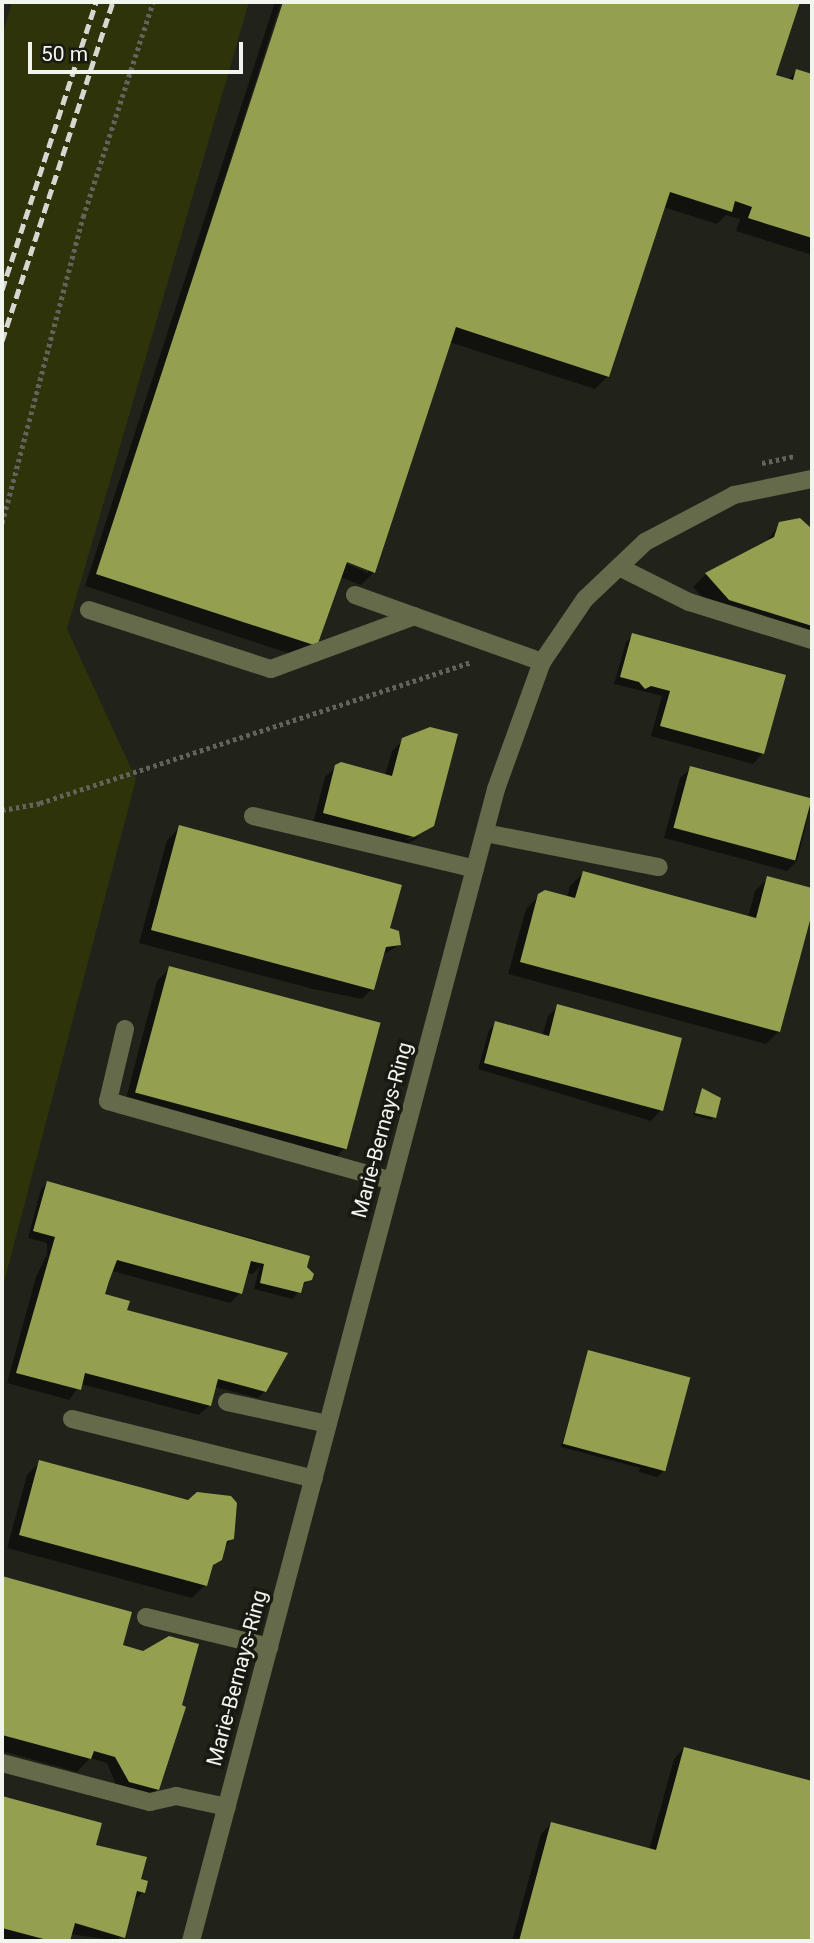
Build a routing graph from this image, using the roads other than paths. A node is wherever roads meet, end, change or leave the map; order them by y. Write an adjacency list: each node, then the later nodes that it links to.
1 (812, 479): 2 (street, Marie-Bernays-Ring)
2 (619, 567): 6 (street); 7 (street, Marie-Bernays-Ring)
3 (355, 595): 5 (street)
4 (89, 610): 5 (street)
5 (415, 616): 7 (street)
6 (812, 640)
7 (542, 662): 9 (street, Marie-Bernays-Ring)
8 (253, 816): 11 (street)
9 (485, 833): 10 (street); 11 (street, Marie-Bernays-Ring)
10 (659, 867)
11 (475, 869): 13 (street, Marie-Bernays-Ring)
12 (125, 1029): 13 (street)
13 (392, 1181): 16 (street, Marie-Bernays-Ring)
14 (226, 1402): 16 (street)
15 (72, 1419): 17 (street)
16 (328, 1424): 17 (street, Marie-Bernays-Ring)
17 (314, 1479): 19 (street, Marie-Bernays-Ring)
18 (146, 1617): 19 (street)
19 (269, 1647): 21 (street, Marie-Bernays-Ring)
20 (2, 1763): 21 (street)
21 (227, 1807): 22 (street, Marie-Bernays-Ring)
22 (191, 1941)

